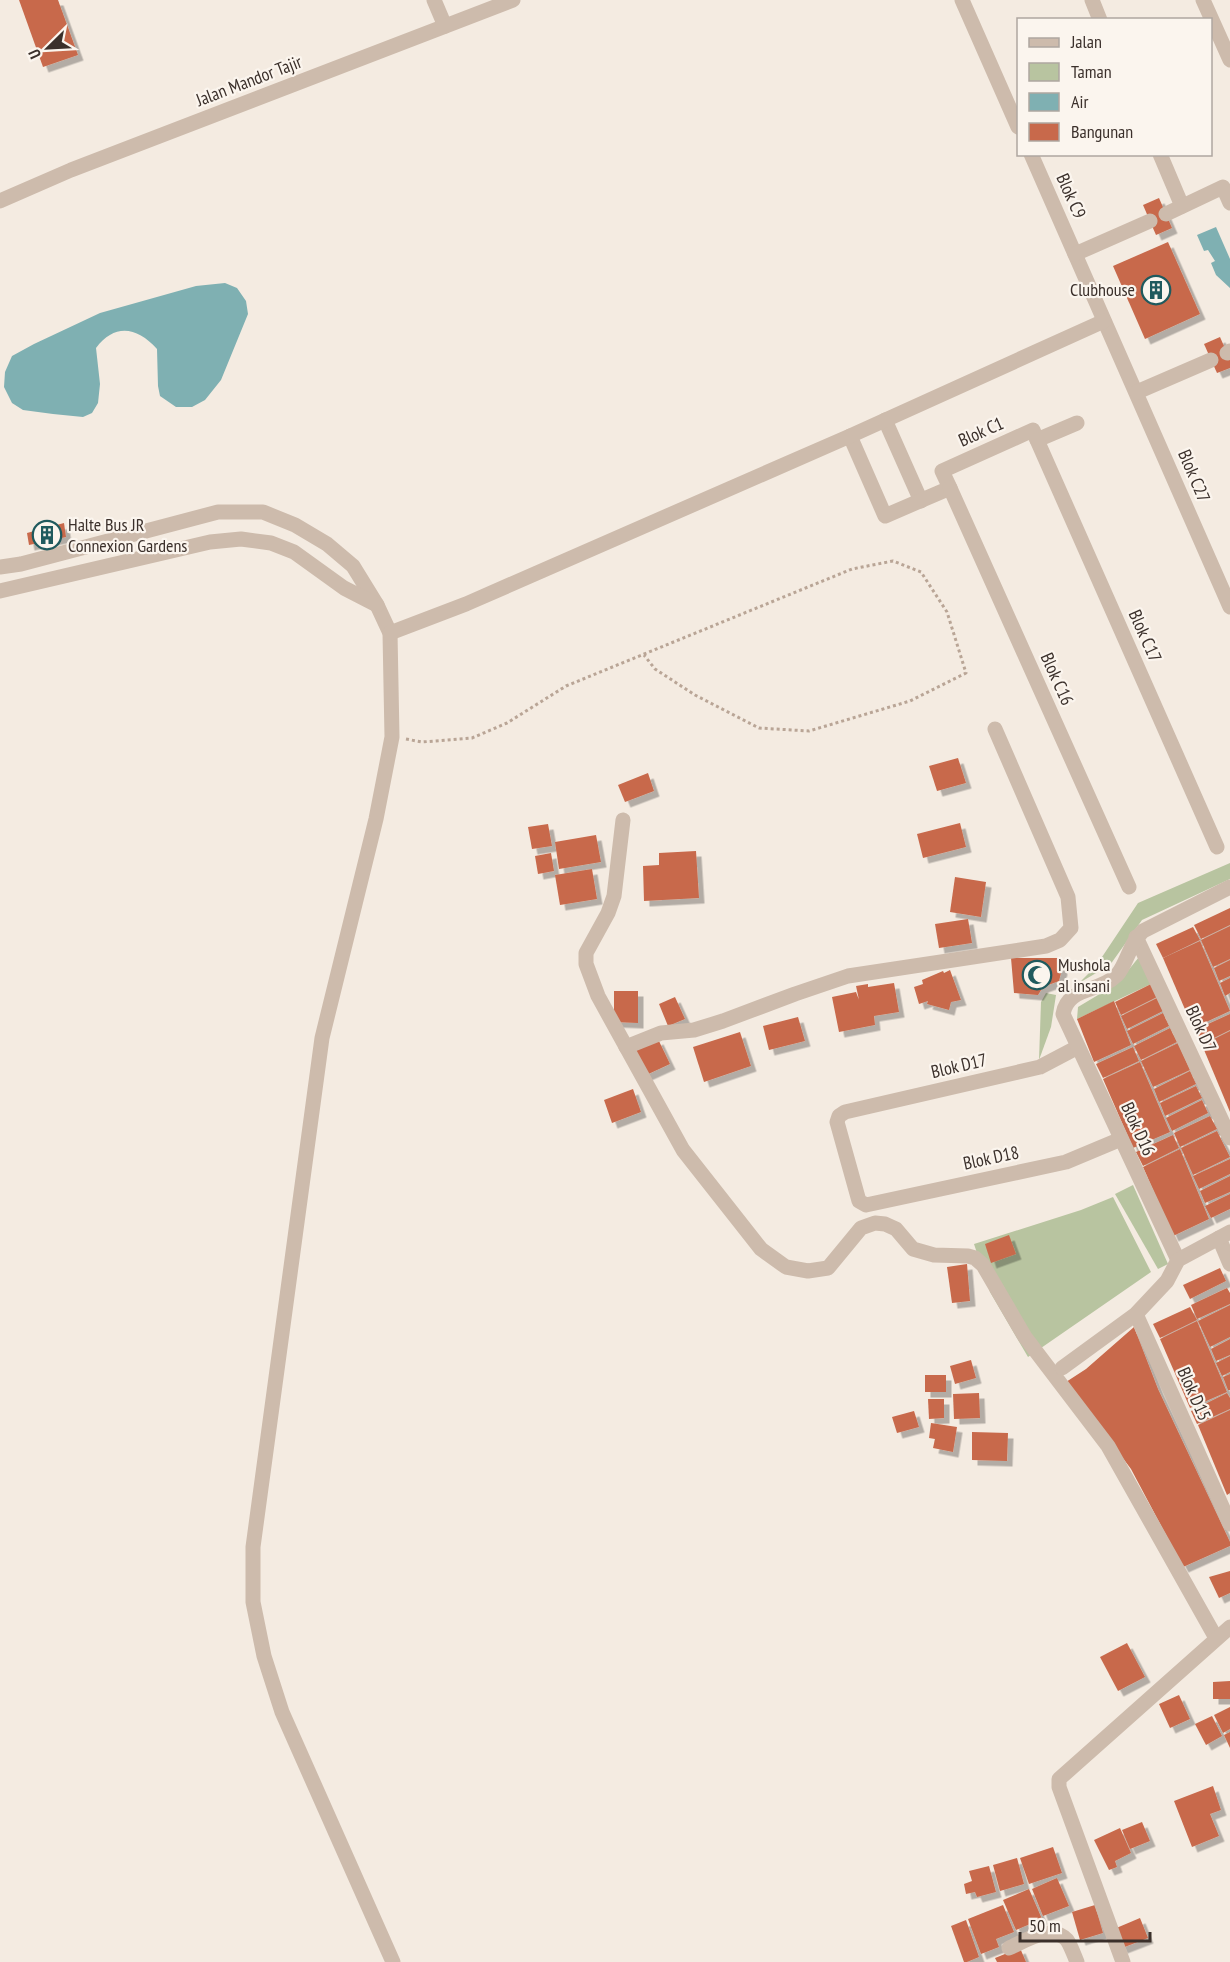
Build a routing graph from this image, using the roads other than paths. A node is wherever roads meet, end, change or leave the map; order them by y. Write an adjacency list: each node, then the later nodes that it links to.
1 (434, 0): 9 (street)
2 (513, 0): 9 (street, Jalan Mandor Tajir)
3 (962, 0): 11 (street)
4 (1092, 0): 6 (street)
5 (1203, 0): 7 (street)
6 (1099, 18)
7 (1211, 18)
8 (1212, 20): 10 (street)
9 (445, 26): 15 (street, Jalan Mandor Tajir)
10 (1230, 60)
11 (1017, 125)
12 (1032, 156): 20 (street, Blok C9)
13 (1161, 156): 17 (street)
14 (1227, 186): 16 (street); 17 (street)
15 (0, 201)
16 (1230, 203)
17 (1182, 206): 18 (street)
18 (1166, 214)
19 (1150, 221): 20 (street)
20 (1075, 254): 21 (street, Blok C9)
21 (1104, 321): 23 (street, Blok C27); 24 (street)
22 (1211, 360): 23 (street)
23 (1137, 392): 33 (street, Blok C27)
24 (885, 420): 26 (street); 29 (street)
25 (1077, 423): 27 (street, Blok C1)
26 (850, 436): 29 (street); 34 (street)
27 (1037, 440): 28 (street, Blok C1); 37 (street, Blok C17)
28 (950, 488): 29 (street); 38 (street, Blok C16)
29 (921, 501)
30 (0, 567): 32 (street)
31 (0, 591): 32 (street)
32 (377, 605): 34 (street)
33 (1230, 607)
34 (390, 633): 55 (street)
35 (995, 729): 41 (street)
36 (623, 820): 41 (street)
37 (1217, 847)
38 (1129, 887)
39 (1230, 887): 40 (street)
40 (1136, 937): 42 (street, Blok D16); 43 (street, Blok D7)
41 (626, 1047): 53 (street)
42 (1078, 1047): 44 (street, Blok D16); 45 (street, Blok D17)
43 (1230, 1138)
44 (1121, 1139): 45 (street, Blok D18); 47 (street, Blok D16)
45 (866, 1205)
46 (1224, 1235): 47 (street); 48 (street)
47 (1178, 1260): 49 (street)
48 (1230, 1264)
49 (1136, 1314): 50 (street); 51 (street, Blok D15)
50 (1062, 1368)
51 (1230, 1524)
52 (1230, 1627): 53 (street)
53 (1216, 1638): 57 (street)
54 (1009, 1948): 56 (street)
55 (393, 1962)
56 (1077, 1962)
57 (1123, 1962)

